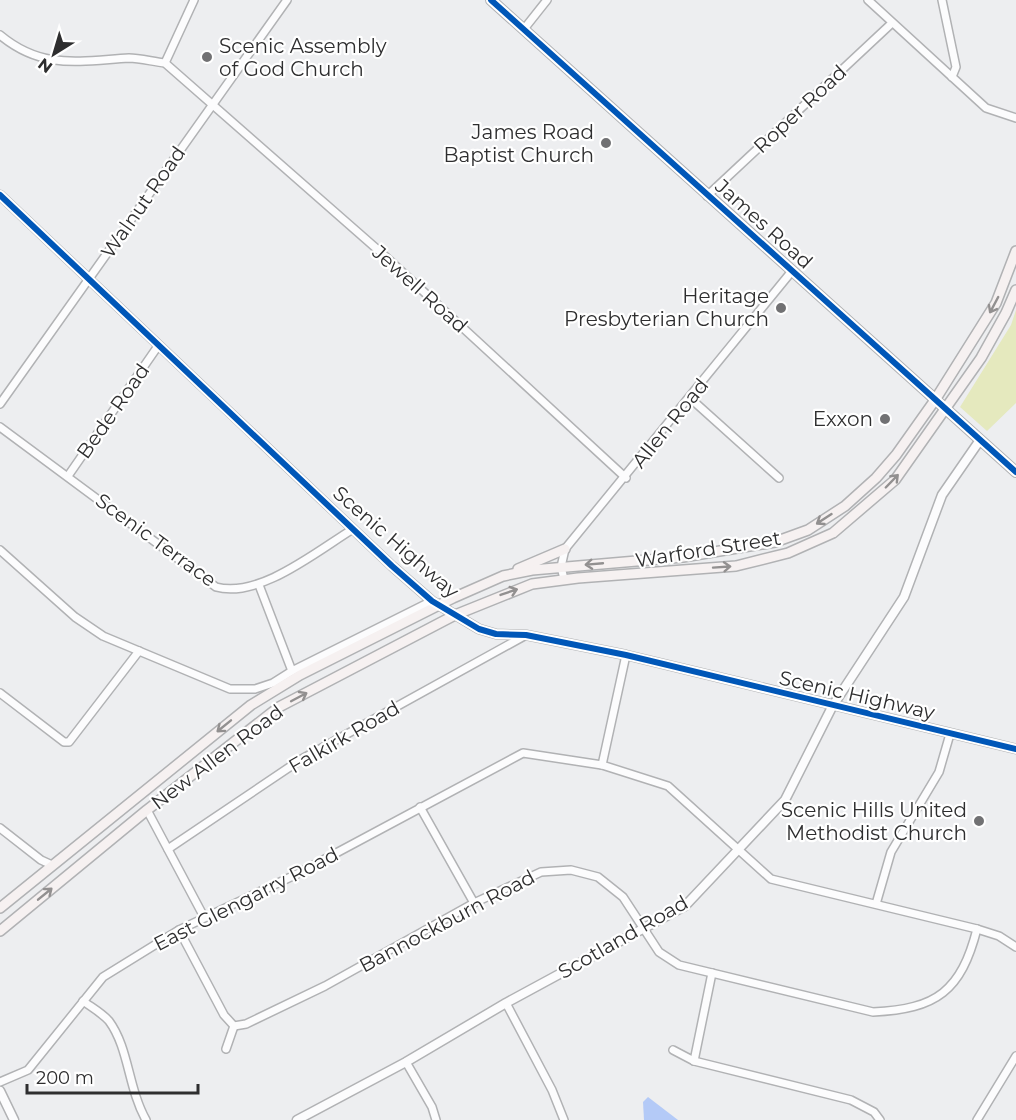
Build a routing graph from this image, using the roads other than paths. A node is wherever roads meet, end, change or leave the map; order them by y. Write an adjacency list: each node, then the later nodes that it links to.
1 (194, 0): 10 (street)
2 (288, 0): 12 (street, Walnut Road)
3 (491, 0): 8 (main road, James Road)
4 (547, 0): 8 (street)
5 (868, 0): 7 (street)
6 (942, 0): 11 (street)
7 (892, 22): 11 (street); 15 (street, Roper Road)
8 (524, 29): 15 (main road, James Road)
9 (0, 35): 10 (street)
10 (165, 63): 12 (street, Jewell Road)
11 (952, 77): 13 (street)
12 (213, 102): 18 (street, Walnut Road); 29 (street, Jewell Road)
13 (1016, 117)
14 (0, 195): 18 (street, Scenic Highway)
15 (707, 196): 17 (main road, James Road)
16 (1016, 251): 22 (main road, Warford Street, one-way to 22)
17 (792, 271): 21 (street, Allen Road); 22 (main road, James Road)
18 (88, 279): 20 (street, Scenic Highway); 23 (street, Walnut Road)
19 (1016, 290): 24 (main road, Warford Street)
20 (159, 346): 28 (street, Bede Road); 31 (street, Scenic Highway)
21 (690, 398): 29 (street, Allen Road); 30 (street)
22 (935, 400): 24 (main road, James Road); 34 (main road, Warford Street, one-way to 34)
23 (0, 404)
24 (945, 410): 26 (main road, James Road); 36 (main road, Warford Street, one-way to 24)
25 (0, 427): 28 (street, Scenic Terrace)
26 (980, 440): 27 (main road, James Road); 45 (street, Scotland Road)
27 (1016, 472)
28 (69, 476): 37 (street, Scenic Terrace)
29 (626, 478): 32 (street, Allen Road)
30 (779, 478)
31 (353, 529): 37 (street, Scenic Terrace); 38 (street, Scenic Highway)
32 (565, 549): 34 (street, Allen Road); 35 (main road)
33 (0, 550): 41 (street)
34 (561, 567): 35 (main road, Warford Street); 36 (street, Allen Road)
35 (503, 576): 38 (main road, Warford Street)
36 (564, 579): 39 (main road, Warford Street, one-way to 36)
37 (259, 585): 43 (street)
38 (436, 603): 39 (street, Scenic Highway); 43 (street); 54 (main road, New Allen Road, one-way to 54)
39 (455, 615): 40 (street, Scenic Highway); 50 (main road, New Allen Road, one-way to 39)
40 (526, 635): 42 (street, Scenic Highway); 52 (street, Falkirk Road)
41 (140, 651): 43 (street); 44 (street)
42 (626, 656): 45 (street, Scenic Highway); 48 (street)
43 (292, 670)
44 (0, 693)
45 (832, 707): 46 (street, Scenic Highway); 53 (street, Scotland Road)
46 (950, 734): 47 (street, Scenic Highway); 56 (street)
47 (1016, 749)
48 (602, 765): 49 (street, East Glengarry Road); 53 (street)
49 (420, 807): 55 (street); 58 (street, East Glengarry Road)
50 (147, 810): 52 (street); 62 (main road, New Allen Road, one-way to 50)
51 (0, 828): 54 (street)
52 (168, 849): 58 (street)
53 (741, 849): 56 (street); 59 (street, Scotland Road)
54 (52, 865): 57 (main road, New Allen Road)
55 (474, 903): 59 (street, Bannockburn Road); 67 (street, Bannockburn Road)
56 (876, 904): 60 (street)
57 (0, 909)
58 (204, 917): 61 (street, East Glengarry Road)
59 (644, 927): 64 (street, Bannockburn Road); 66 (street, Scotland Road)
60 (977, 929): 63 (street); 64 (street, Bannockburn Road)
61 (178, 930): 65 (street, East Glengarry Road); 67 (street)
62 (0, 931)
63 (1016, 947)
64 (712, 973): 71 (street)
65 (83, 1000): 73 (street, East Glengarry Road); 76 (street)
66 (506, 1004): 72 (street, Scotland Road); 79 (street)
67 (234, 1026): 68 (street)
68 (225, 1049)
69 (673, 1050): 71 (street)
70 (1016, 1056): 81 (street)
71 (693, 1061): 80 (street)
72 (406, 1062): 77 (street, Scotland Road); 78 (street)
73 (0, 1082)
74 (0, 1090): 75 (street)
75 (14, 1120)
76 (146, 1120)
77 (297, 1120)
78 (436, 1120)
79 (564, 1120)
80 (880, 1120)
81 (977, 1120)

